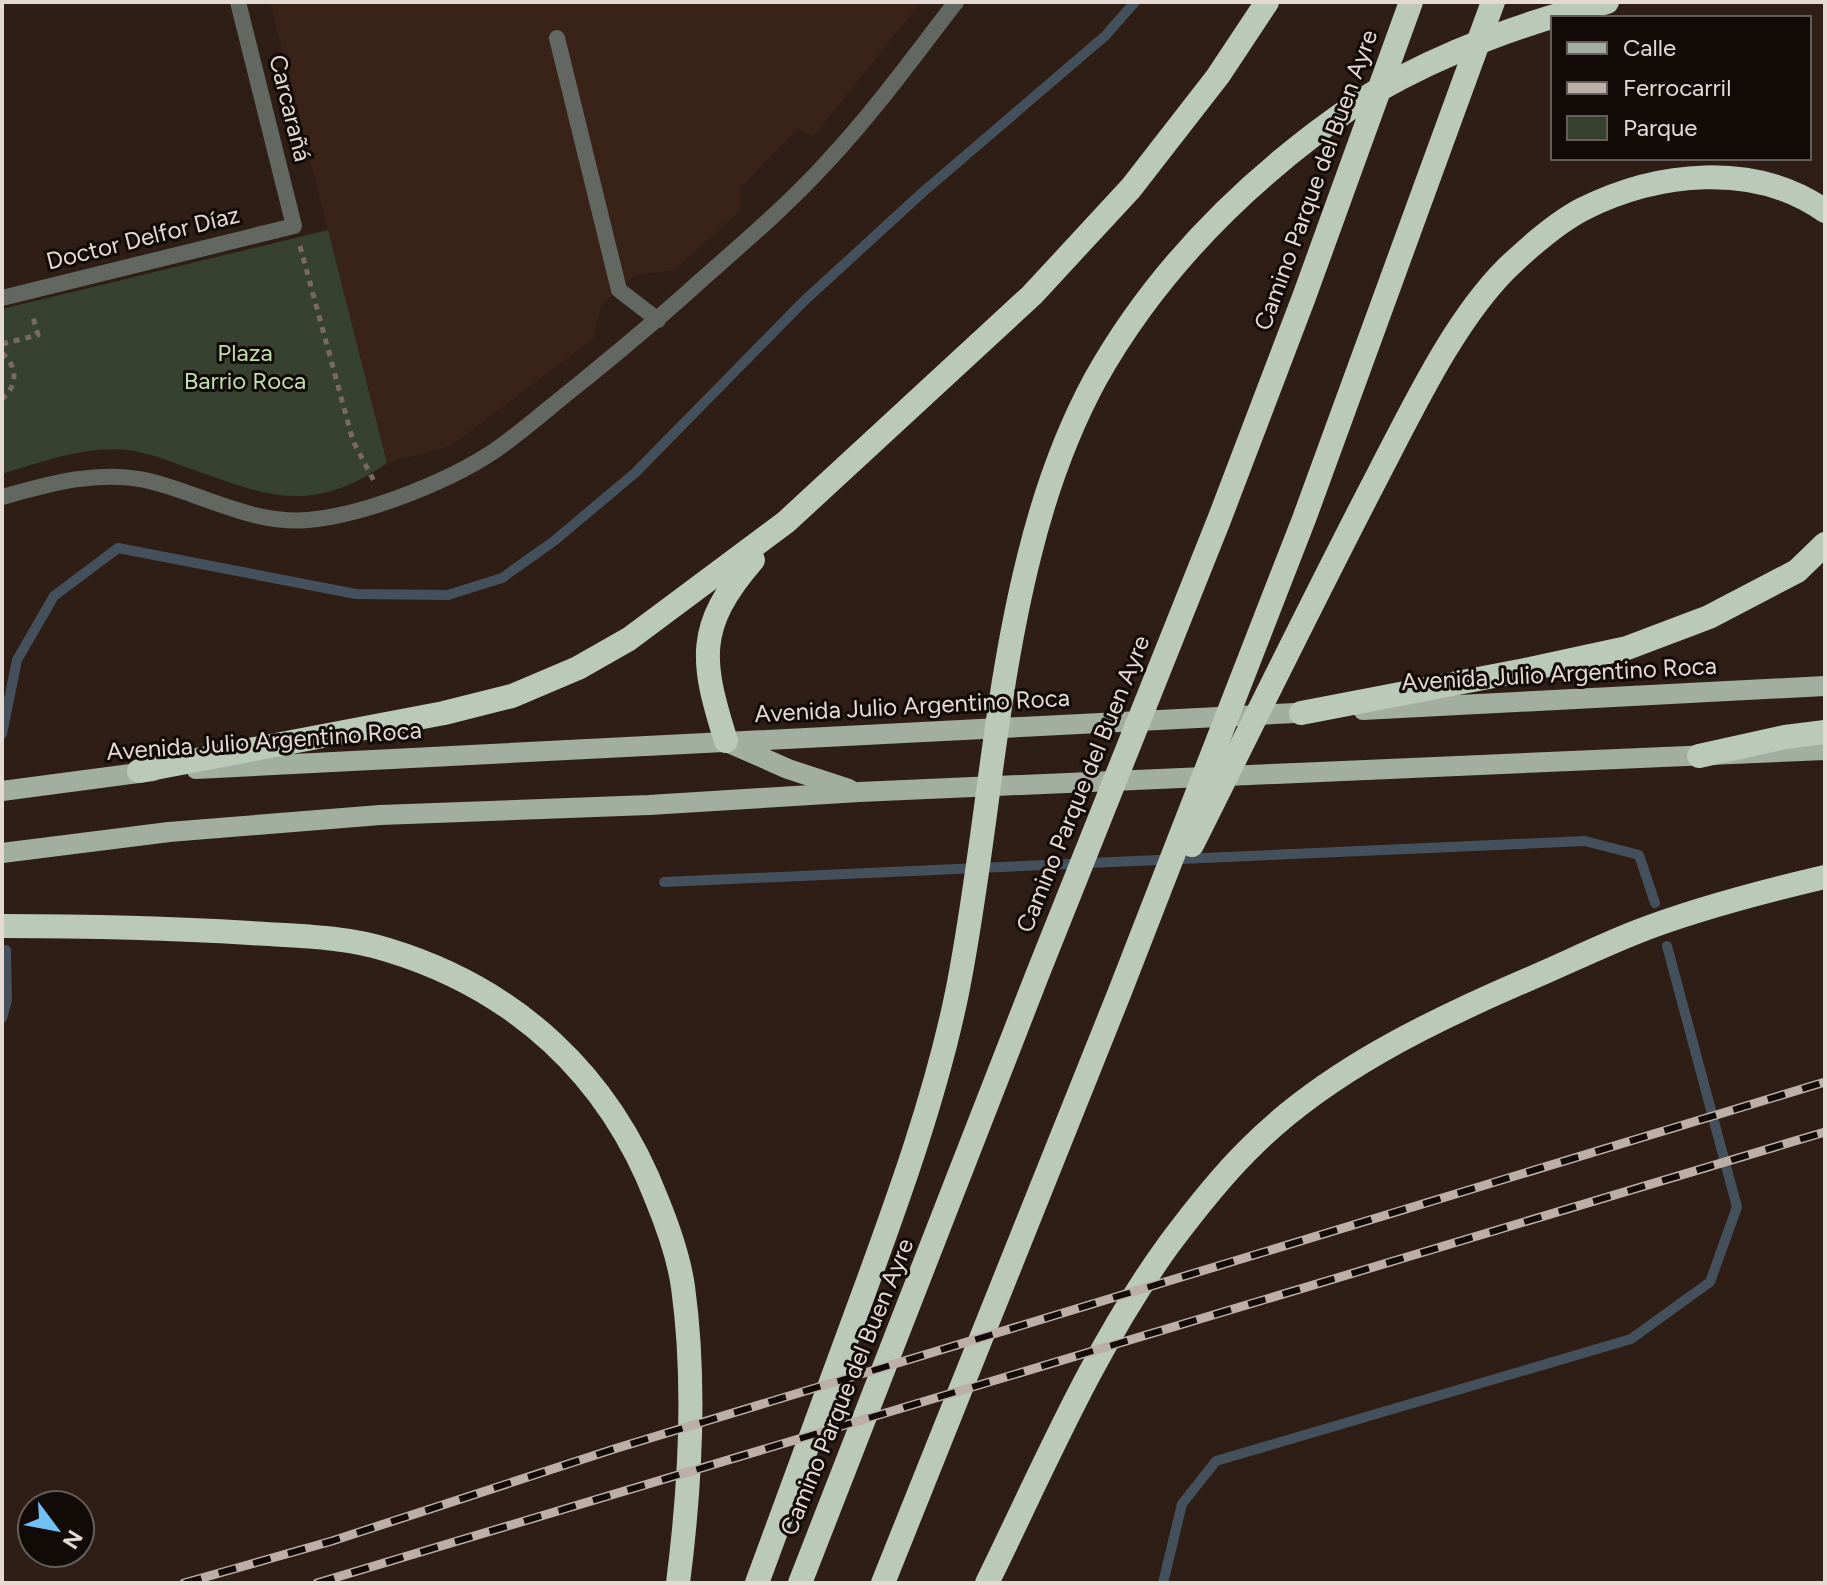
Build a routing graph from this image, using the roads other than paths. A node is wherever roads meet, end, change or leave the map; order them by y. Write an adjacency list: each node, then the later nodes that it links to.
1 (238, 2): 11 (street, Carcarañá)
2 (956, 2): 13 (street)
3 (1267, 2): 15 (highway)
4 (1411, 2): 32 (highway, Camino Parque del Buen Ayre)
5 (1493, 2): 29 (highway)
6 (1607, 2): 7 (highway)
7 (1556, 16)
8 (1551, 18): 31 (highway)
9 (557, 38): 13 (street)
10 (1825, 211): 29 (highway)
11 (294, 226): 12 (street, Doctor Delfor Díaz)
12 (2, 298)
13 (658, 320): 14 (street)
14 (2, 497)
15 (786, 522): 20 (highway); 23 (highway)
16 (1825, 544): 18 (highway)
17 (1825, 686): 18 (main road, Avenida Julio Argentino Roca)
18 (1301, 713): 20 (main road, Avenida Julio Argentino Roca)
19 (1825, 732): 22 (highway)
20 (726, 741): 23 (main road, Avenida Julio Argentino Roca); 25 (main road)
21 (1825, 750): 22 (main road)
22 (1699, 756): 25 (main road)
23 (139, 771): 24 (main road, Avenida Julio Argentino Roca)
24 (2, 791)
25 (859, 792): 26 (main road)
26 (2, 853)
27 (1825, 877): 34 (highway)
28 (2, 926): 30 (highway)
29 (1122, 987): 33 (highway)
30 (678, 1583)
31 (757, 1583)
32 (800, 1583)
33 (883, 1583)
34 (987, 1583)

